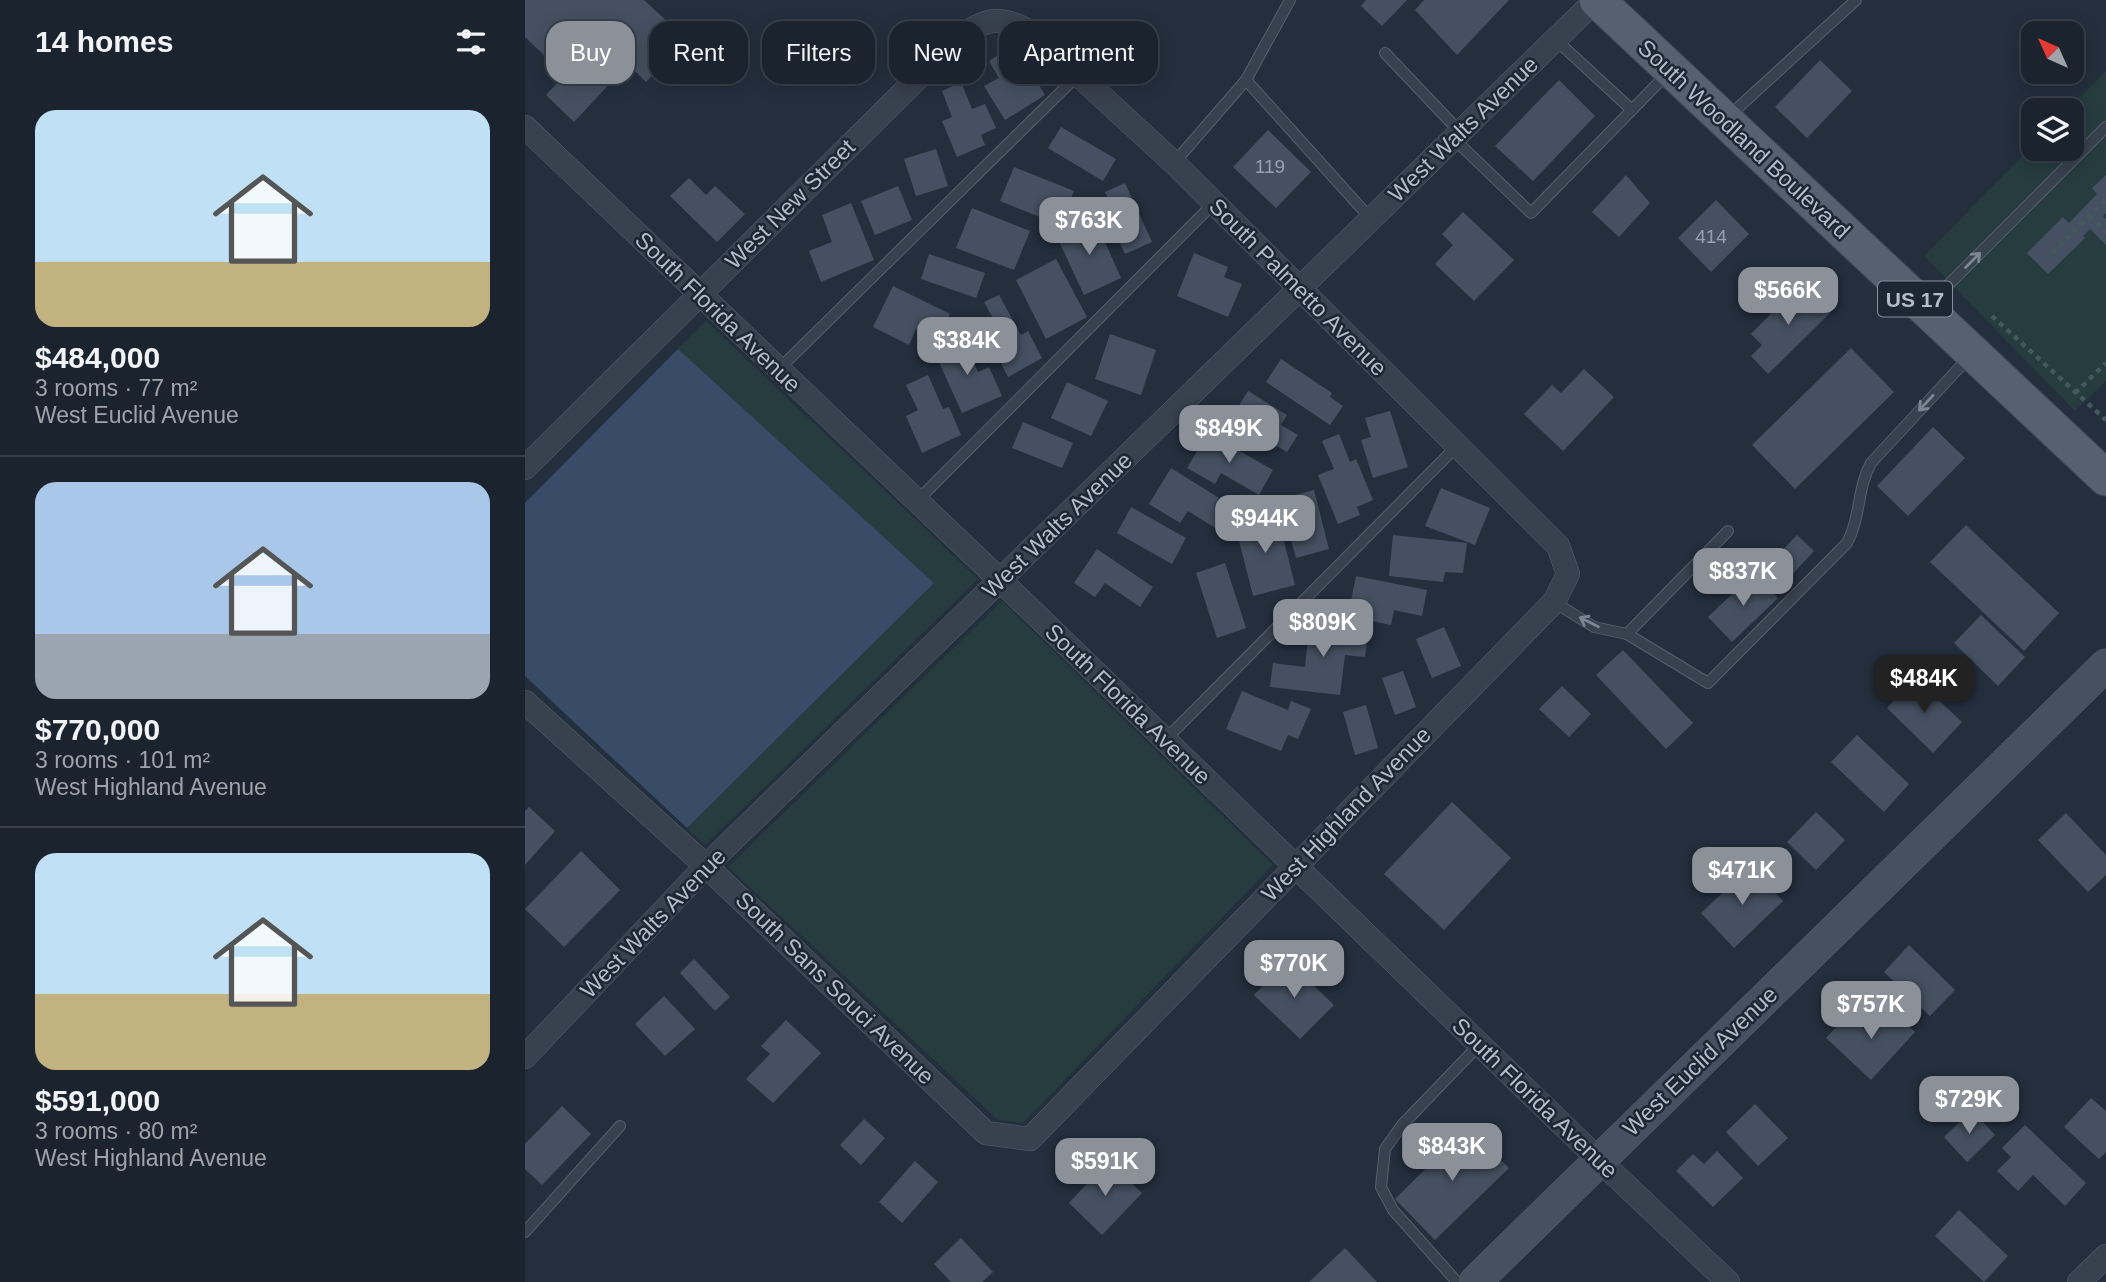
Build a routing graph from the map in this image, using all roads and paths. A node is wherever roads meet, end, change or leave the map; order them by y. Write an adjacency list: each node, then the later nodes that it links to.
1 (1290, 0): 8 (lane)
2 (1596, 0): 5 (street, West Walts Avenue); 7 (main road, South Woodland Boulevard / US 17)
3 (1856, 0): 12 (lane)
4 (1006, 21): 24 (street, West New Street)
5 (1555, 39): 11 (lane); 15 (street, West Walts Avenue)
6 (1385, 53): 15 (lane)
7 (1671, 70): 11 (lane); 12 (main road, South Woodland Boulevard / US 17)
8 (1246, 80): 16 (lane); 20 (lane)
9 (1069, 84): 29 (lane)
10 (1088, 84): 16 (street, South Palmetto Avenue)
11 (1632, 110): 15 (lane)
12 (1725, 121): 25 (main road, South Woodland Boulevard / US 17)
13 (2106, 127): 25 (lane, one-way to 13)
14 (525, 128): 24 (street, South Florida Avenue)
15 (1457, 135): 20 (street, West Walts Avenue)
16 (1174, 163): 18 (street, South Palmetto Avenue)
17 (2106, 200): 19 (path)
18 (1213, 204): 23 (street, South Palmetto Avenue); 35 (lane)
19 (2089, 216): 21 (path); 22 (path)
20 (1371, 219): 23 (street, West Walts Avenue)
21 (2106, 233)
22 (2052, 253)
23 (1300, 287): 32 (street, South Palmetto Avenue); 38 (street, West Walts Avenue)
24 (698, 295): 29 (street, South Florida Avenue); 33 (street, West New Street)
25 (1925, 308): 27 (main road, South Woodland Boulevard / US 17)
26 (1992, 316): 30 (path)
27 (1973, 353): 34 (main road, South Woodland Boulevard / US 17); 40 (lane, one-way to 40)
28 (2106, 363): 30 (path)
29 (778, 370): 35 (street, South Florida Avenue)
30 (2075, 393): 31 (path)
31 (2106, 420)
32 (1458, 445): 37 (street, South Palmetto Avenue); 43 (lane)
33 (525, 468)
34 (2106, 478)
35 (917, 501): 38 (street, South Florida Avenue)
36 (1728, 531): 40 (lane)
37 (1568, 574): 39 (street, West Highland Avenue)
38 (1000, 580): 43 (street, South Florida Avenue); 44 (street, West Walts Avenue)
39 (1555, 602): 40 (lane, one-way to 39); 45 (street, West Highland Avenue)
40 (1627, 634)
41 (2106, 665): 50 (street, West Euclid Avenue)
42 (525, 702): 44 (street, South Sans Souci Avenue)
43 (1165, 740): 45 (street, South Florida Avenue)
44 (706, 866): 47 (street, West Walts Avenue); 49 (street, South Sans Souci Avenue)
45 (1295, 866): 46 (street, South Florida Avenue); 49 (street, West Highland Avenue)
46 (1479, 1045): 50 (street, South Florida Avenue); 53 (lane)
47 (525, 1057)
48 (620, 1126): 51 (lane)
49 (1030, 1139)
50 (1599, 1160): 54 (street, West Euclid Avenue); 55 (street, South Florida Avenue)
51 (525, 1232)
52 (2106, 1256): 56 (street)
53 (1457, 1282)
54 (1475, 1282)
55 (1728, 1282)
56 (2079, 1282)

